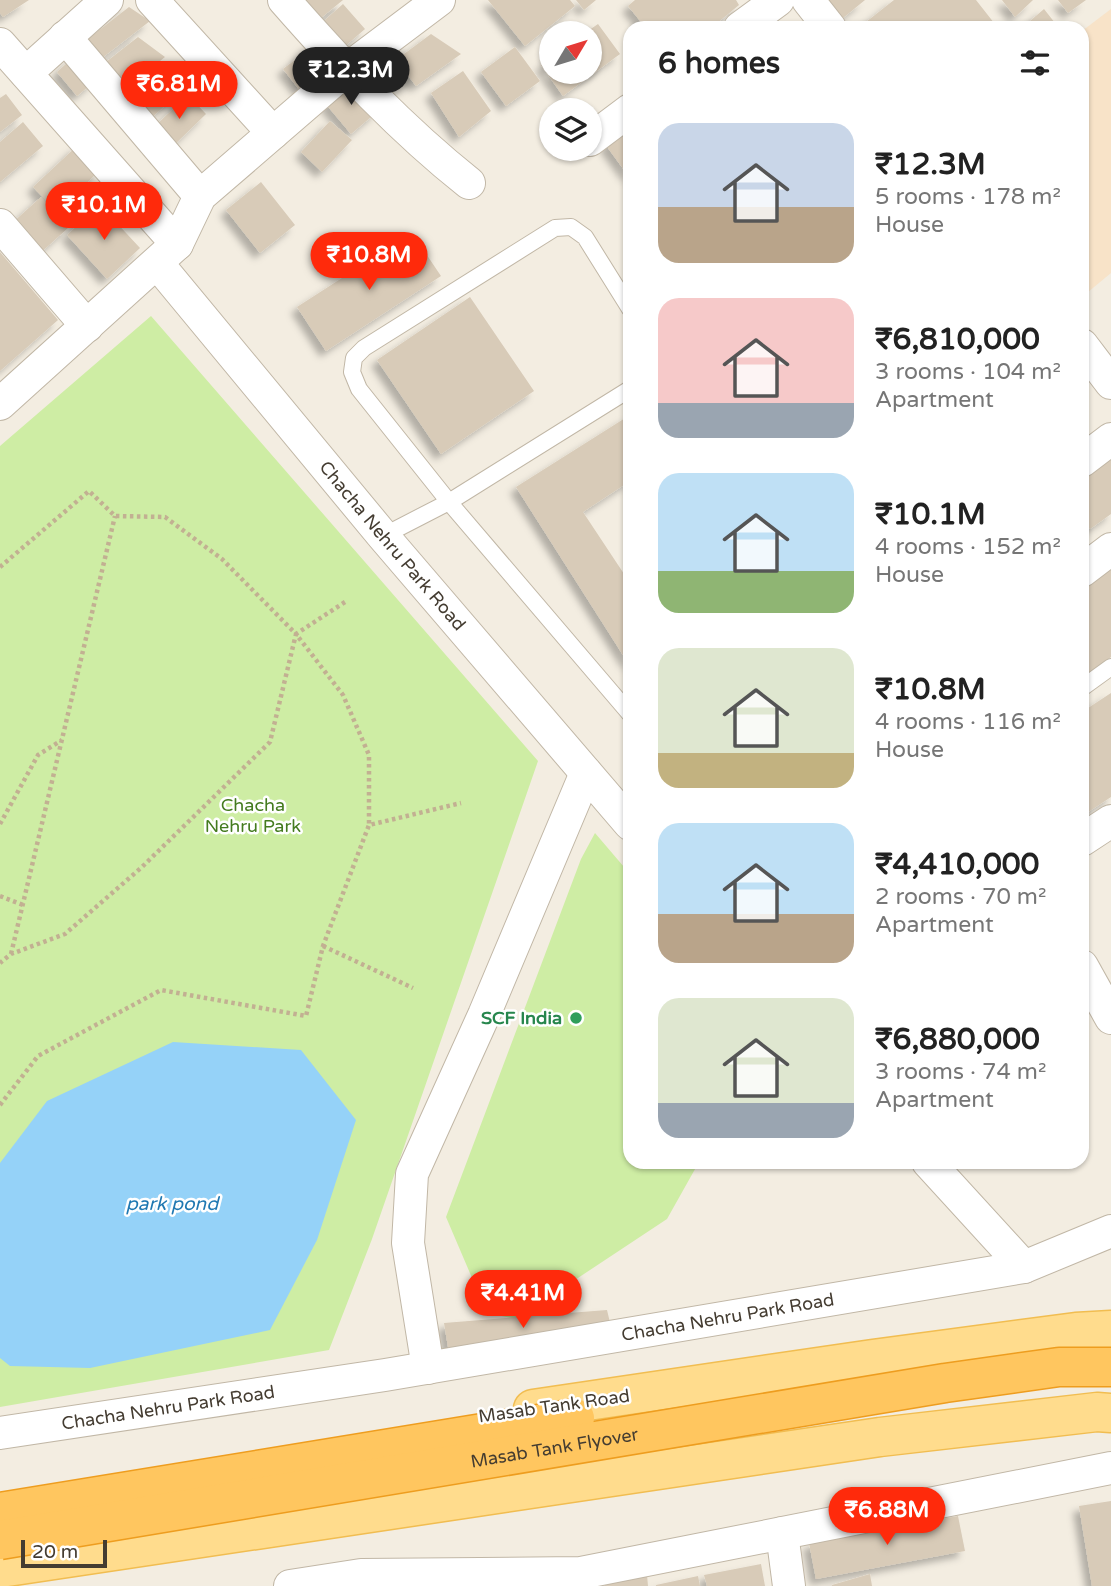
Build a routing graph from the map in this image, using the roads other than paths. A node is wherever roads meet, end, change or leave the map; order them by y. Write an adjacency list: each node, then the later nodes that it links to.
1 (107, 0): 9 (street)
2 (152, 0): 14 (street)
3 (284, 0): 11 (street)
4 (778, 0): 7 (street)
5 (808, 0): 8 (street)
6 (437, 1): 11 (street)
7 (750, 21)
8 (824, 21)
9 (65, 37): 10 (street); 16 (street)
10 (9, 60): 18 (street, Chacha Nehru Park Road)
11 (345, 70): 14 (street); 15 (street)
12 (623, 115): 13 (street)
13 (602, 131)
14 (273, 133): 16 (street)
15 (469, 183)
16 (200, 196): 18 (street)
17 (0, 225): 20 (street)
18 (167, 254): 20 (street); 28 (street, Chacha Nehru Park Road)
19 (623, 298): 27 (lane)
20 (87, 326): 24 (street)
21 (1089, 354): 22 (street)
22 (1111, 383)
23 (623, 393): 27 (lane)
24 (0, 404)
25 (1111, 439): 26 (street)
26 (1089, 456)
27 (449, 502): 28 (lane); 33 (lane)
28 (383, 536): 34 (street, Chacha Nehru Park Road)
29 (1111, 549): 30 (street)
30 (1089, 566)
31 (1111, 667): 32 (lane)
32 (1089, 683)
33 (623, 706)
34 (586, 774): 35 (street, Chacha Nehru Park Road); 46 (street)
35 (623, 810)
36 (1111, 821): 37 (street)
37 (1089, 835)
38 (1089, 979): 39 (street)
39 (1111, 1018)
40 (934, 1169): 42 (street)
41 (1111, 1231): 42 (street, Chacha Nehru Park Road)
42 (1024, 1267): 46 (street, Chacha Nehru Park Road)
43 (1111, 1330): 47 (main road, Masab Tank Road)
44 (1111, 1345): 53 (highway, Masab Tank Flyover, bridge)
45 (1111, 1367): 55 (highway, Masab Tank Flyover, bridge)
46 (428, 1368): 49 (street, Chacha Nehru Park Road)
47 (514, 1412): 51 (main road); 52 (main road, Masab Tank Road)
48 (1111, 1413): 51 (main road)
49 (0, 1433)
50 (1111, 1468): 54 (street)
51 (529, 1488): 56 (main road)
52 (0, 1499)
53 (0, 1512)
54 (782, 1533): 57 (street); 60 (street)
55 (0, 1540)
56 (0, 1568)
57 (578, 1579): 58 (street)
58 (359, 1580): 59 (street)
59 (290, 1586)
60 (789, 1586)

